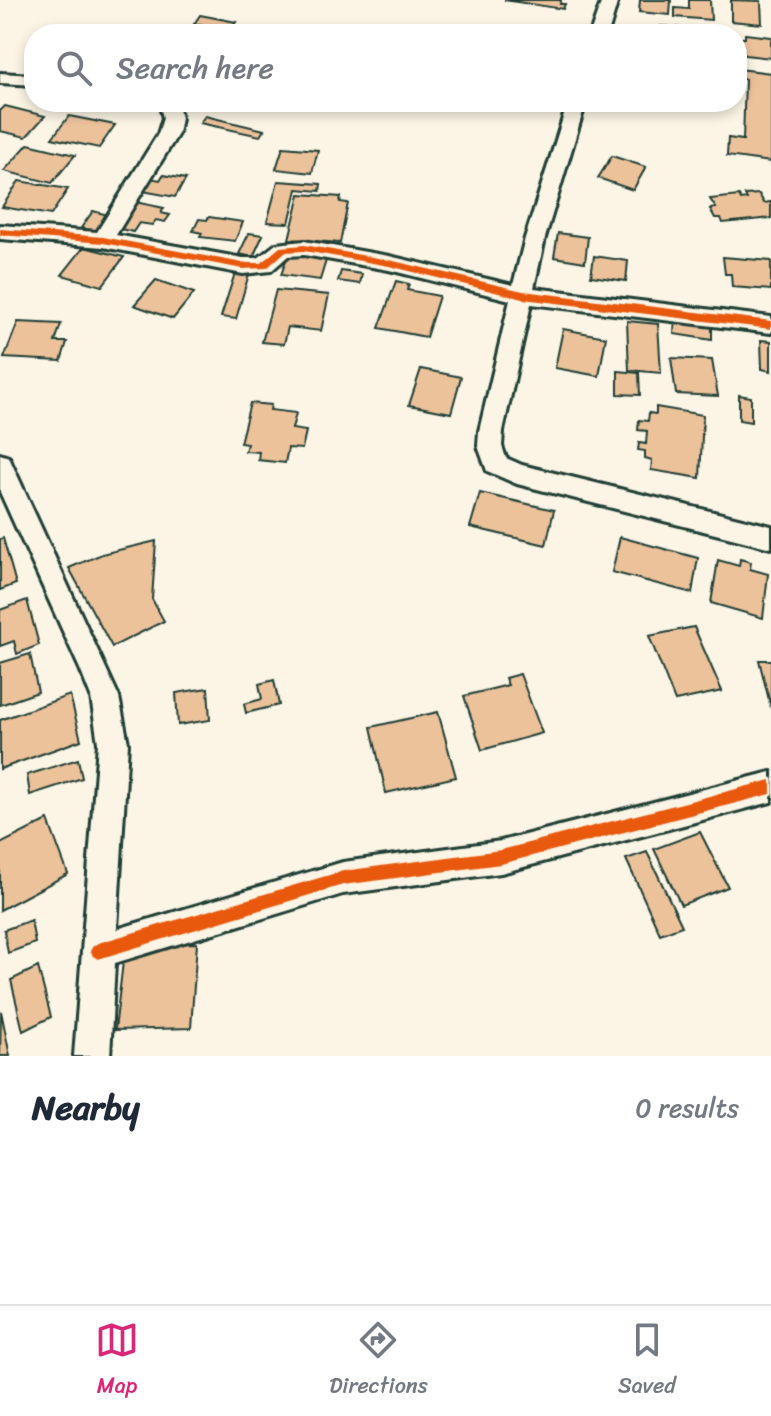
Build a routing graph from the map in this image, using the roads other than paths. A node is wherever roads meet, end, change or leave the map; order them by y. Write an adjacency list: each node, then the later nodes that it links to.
1 (610, 0): 2 (street)
2 (602, 24)
3 (0, 78): 4 (street)
4 (24, 79)
5 (170, 112): 8 (street)
6 (574, 112): 9 (street)
7 (0, 232): 8 (street)
8 (103, 240): 9 (street)
9 (523, 295): 10 (street); 12 (street)
10 (771, 325)
11 (0, 464): 14 (street)
12 (771, 537)
13 (771, 787): 14 (street)
14 (98, 951): 15 (street)
15 (92, 1056)

